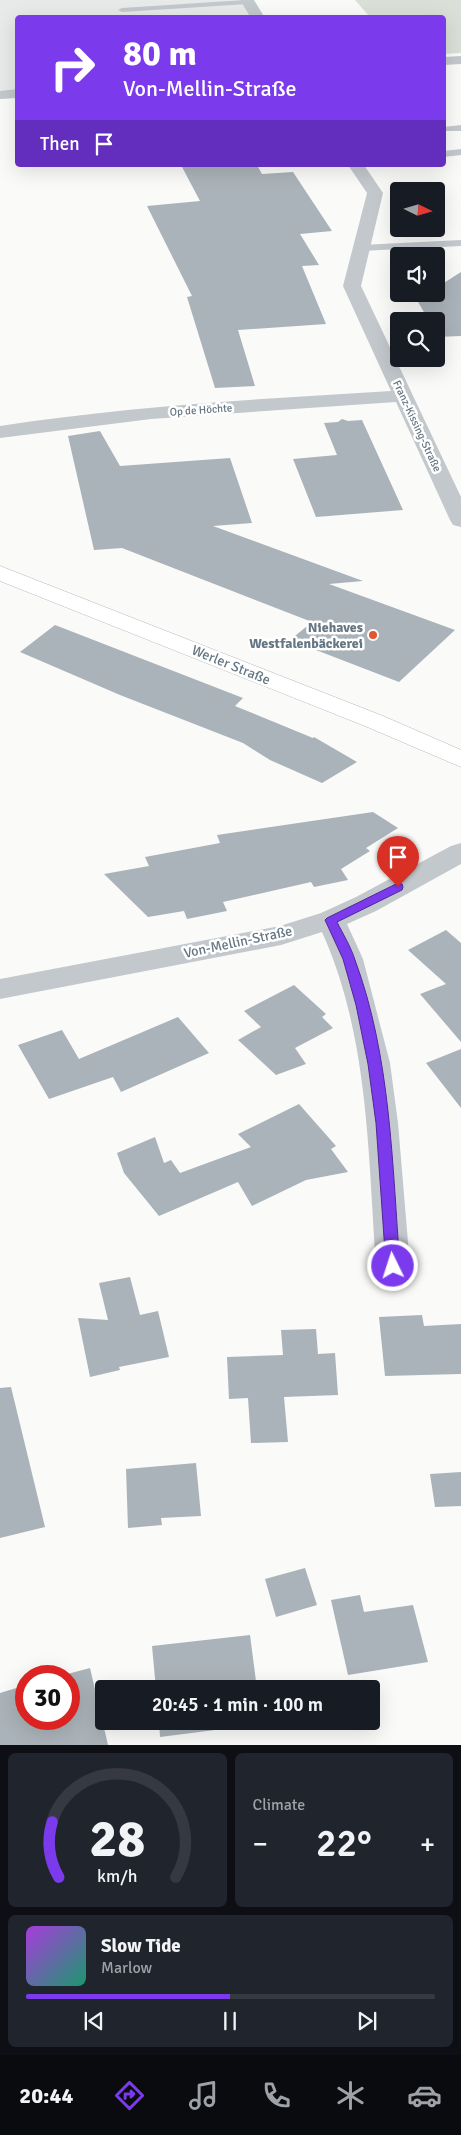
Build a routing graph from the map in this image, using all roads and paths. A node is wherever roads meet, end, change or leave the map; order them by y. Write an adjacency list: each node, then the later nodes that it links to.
1 (117, 0): 4 (lane)
2 (247, 1): 3 (lane); 6 (street)
3 (156, 8): 4 (lane); 5 (lane)
4 (124, 14)
5 (160, 15)
6 (256, 15)
7 (461, 60): 8 (street)
8 (446, 61)
9 (15, 94): 10 (street)
10 (0, 95)
11 (461, 128): 12 (lane)
12 (446, 130)
13 (461, 152): 14 (lane)
14 (446, 154)
15 (357, 167): 17 (street, Franz-Kissing-Straße)
16 (461, 243): 17 (lane)
17 (361, 248): 18 (street, Franz-Kissing-Straße)
18 (403, 396): 19 (street, Op de Höchte); 20 (street, Franz-Kissing-Straße)
19 (0, 432)
20 (459, 512)
21 (0, 573): 22 (main road, Werler Straße)
22 (461, 759)
23 (461, 852): 24 (street, Von-Mellin-Straße)
24 (331, 920): 25 (street, Von-Mellin-Straße); 26 (street)
25 (0, 989)
26 (393, 1266)

